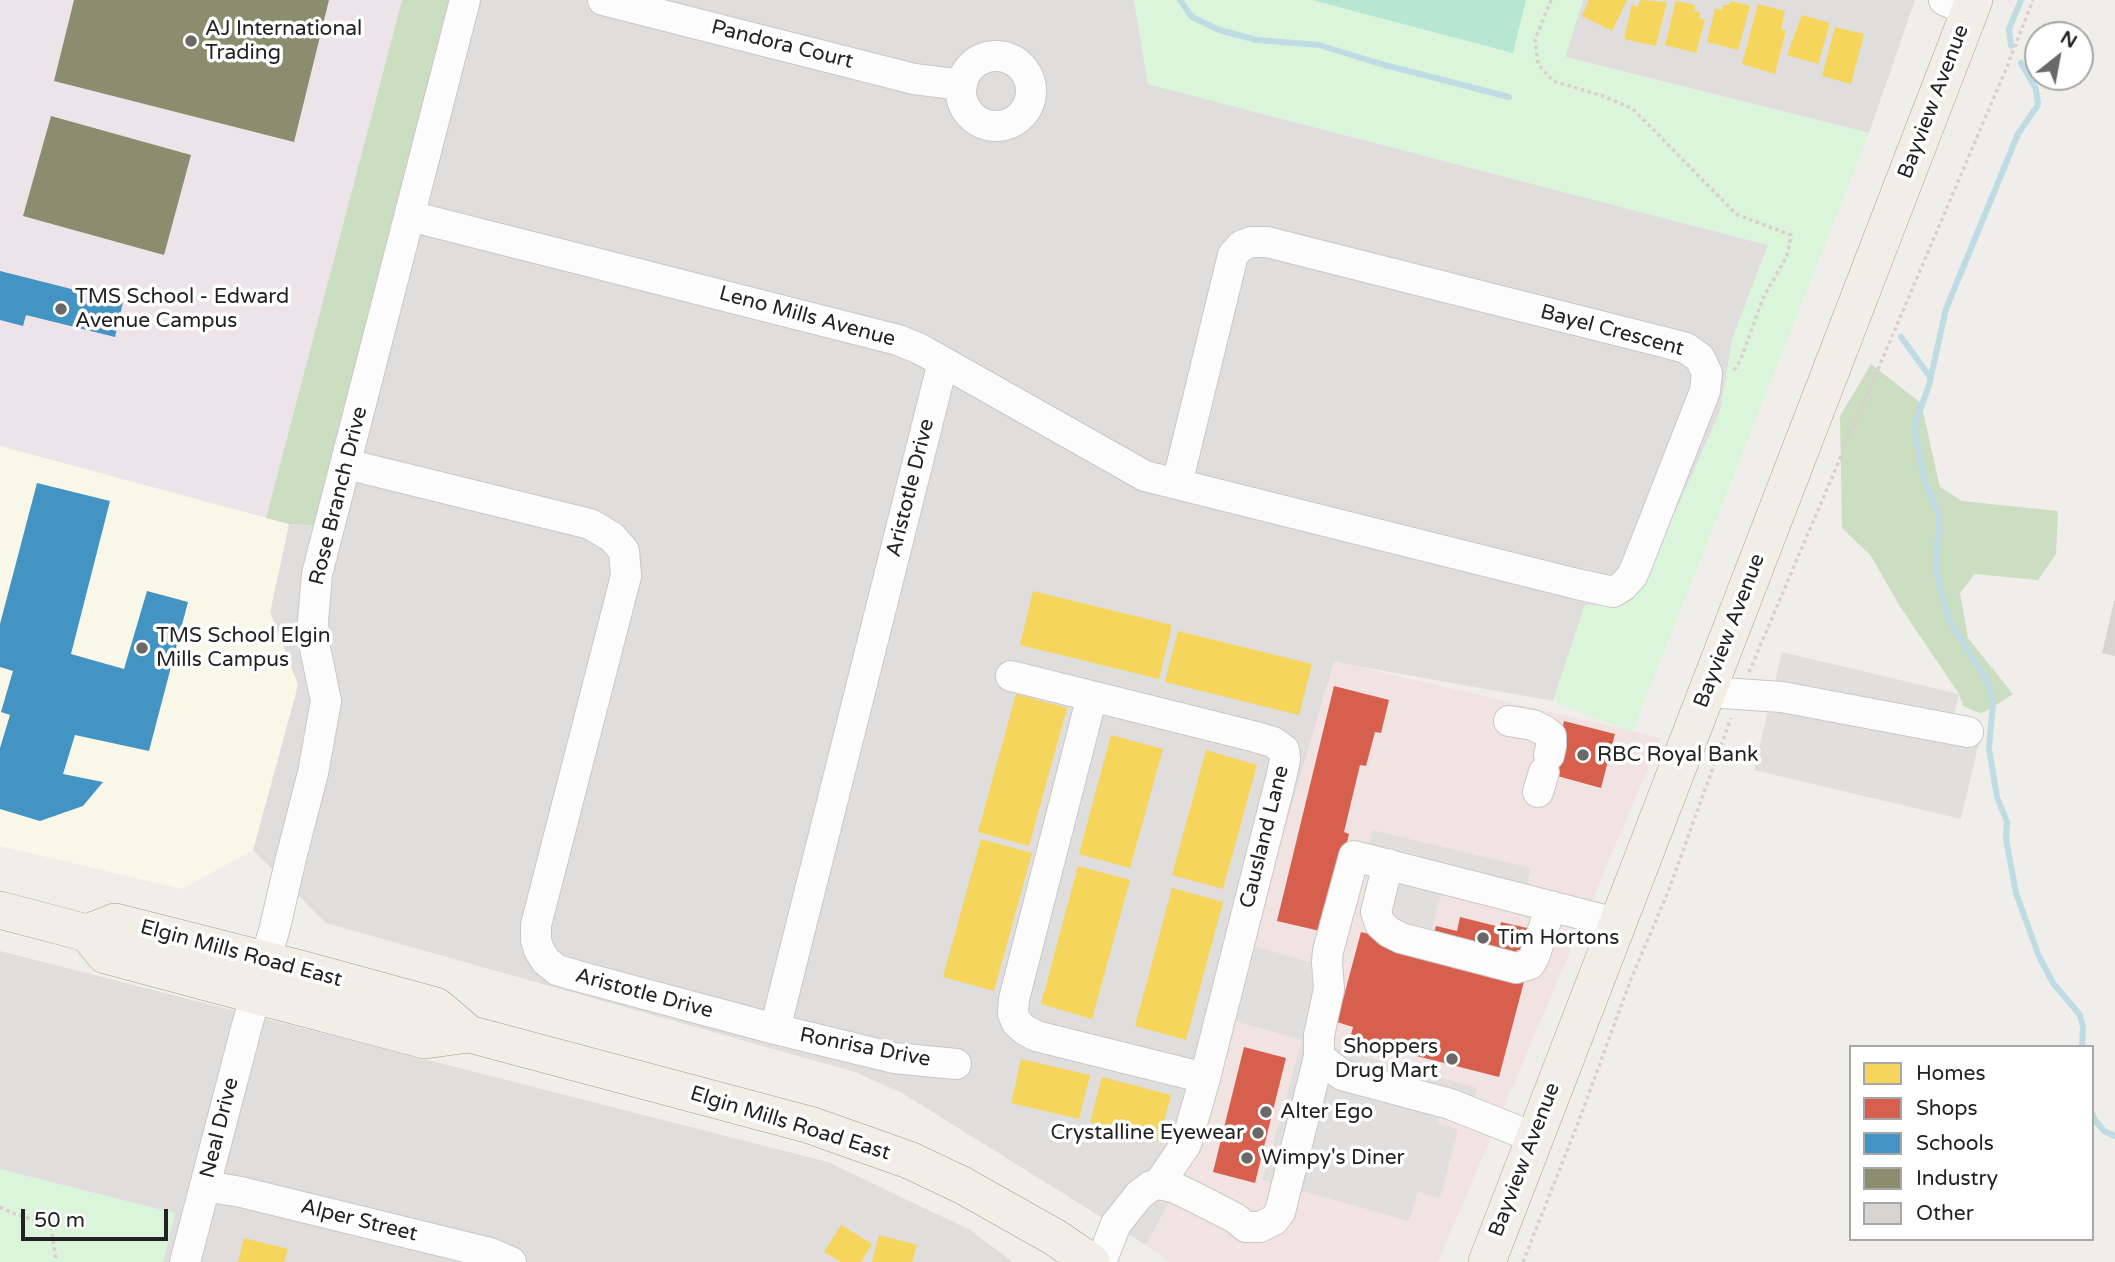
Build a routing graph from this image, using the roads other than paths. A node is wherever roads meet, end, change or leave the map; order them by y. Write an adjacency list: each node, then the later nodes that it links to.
1 (465, 0): 5 (street, Rose Branch Drive)
2 (603, 0): 4 (street, Pandora Court)
3 (1963, 4): 10 (main road, Bayview Avenue)
4 (961, 85)
5 (410, 216): 6 (street, Leno Mills Avenue); 7 (street, Rose Branch Drive)
6 (943, 362): 8 (street, Leno Mills Avenue); 22 (street, Aristotle Drive)
7 (346, 464): 20 (street, Rose Branch Drive); 22 (street, Aristotle Drive)
8 (1177, 484): 8 (street, Bayel Crescent)
9 (1011, 676): 11 (street, Causland Lane)
10 (1723, 693): 13 (street); 18 (main road, Bayview Avenue)
11 (1092, 696): 26 (street); 26 (street, Causland Lane)
12 (1509, 721): 14 (street)
13 (1968, 733)
14 (1543, 773)
15 (1388, 864): 16 (street); 16 (street); 24 (street)
16 (1551, 906): 18 (street)
17 (0, 910): 19 (main road, Elgin Mills Road East)
18 (1616, 923): 27 (main road, Bayview Avenue)
19 (87, 933): 20 (main road, Elgin Mills Road East); 21 (main road, Elgin Mills Road East)
20 (266, 960): 21 (street, Rose Branch Drive); 23 (main road, Elgin Mills Road East)
21 (256, 995): 23 (main road, Elgin Mills Road East); 29 (street, Neal Drive)
22 (775, 1029): 25 (street, Ronrisa Drive)
23 (469, 1034): 32 (main road, Elgin Mills Road East)
24 (1319, 1057): 27 (street); 28 (street)
25 (956, 1064)
26 (1205, 1078): 28 (street, Causland Lane)
27 (1533, 1137): 34 (main road, Bayview Avenue)
28 (1159, 1184): 33 (street, Causland Lane)
29 (205, 1186): 30 (street, Neal Drive); 31 (street, Alper Street)
30 (186, 1262)
31 (511, 1262)
32 (1091, 1262)
33 (1101, 1262)
34 (1486, 1262)

